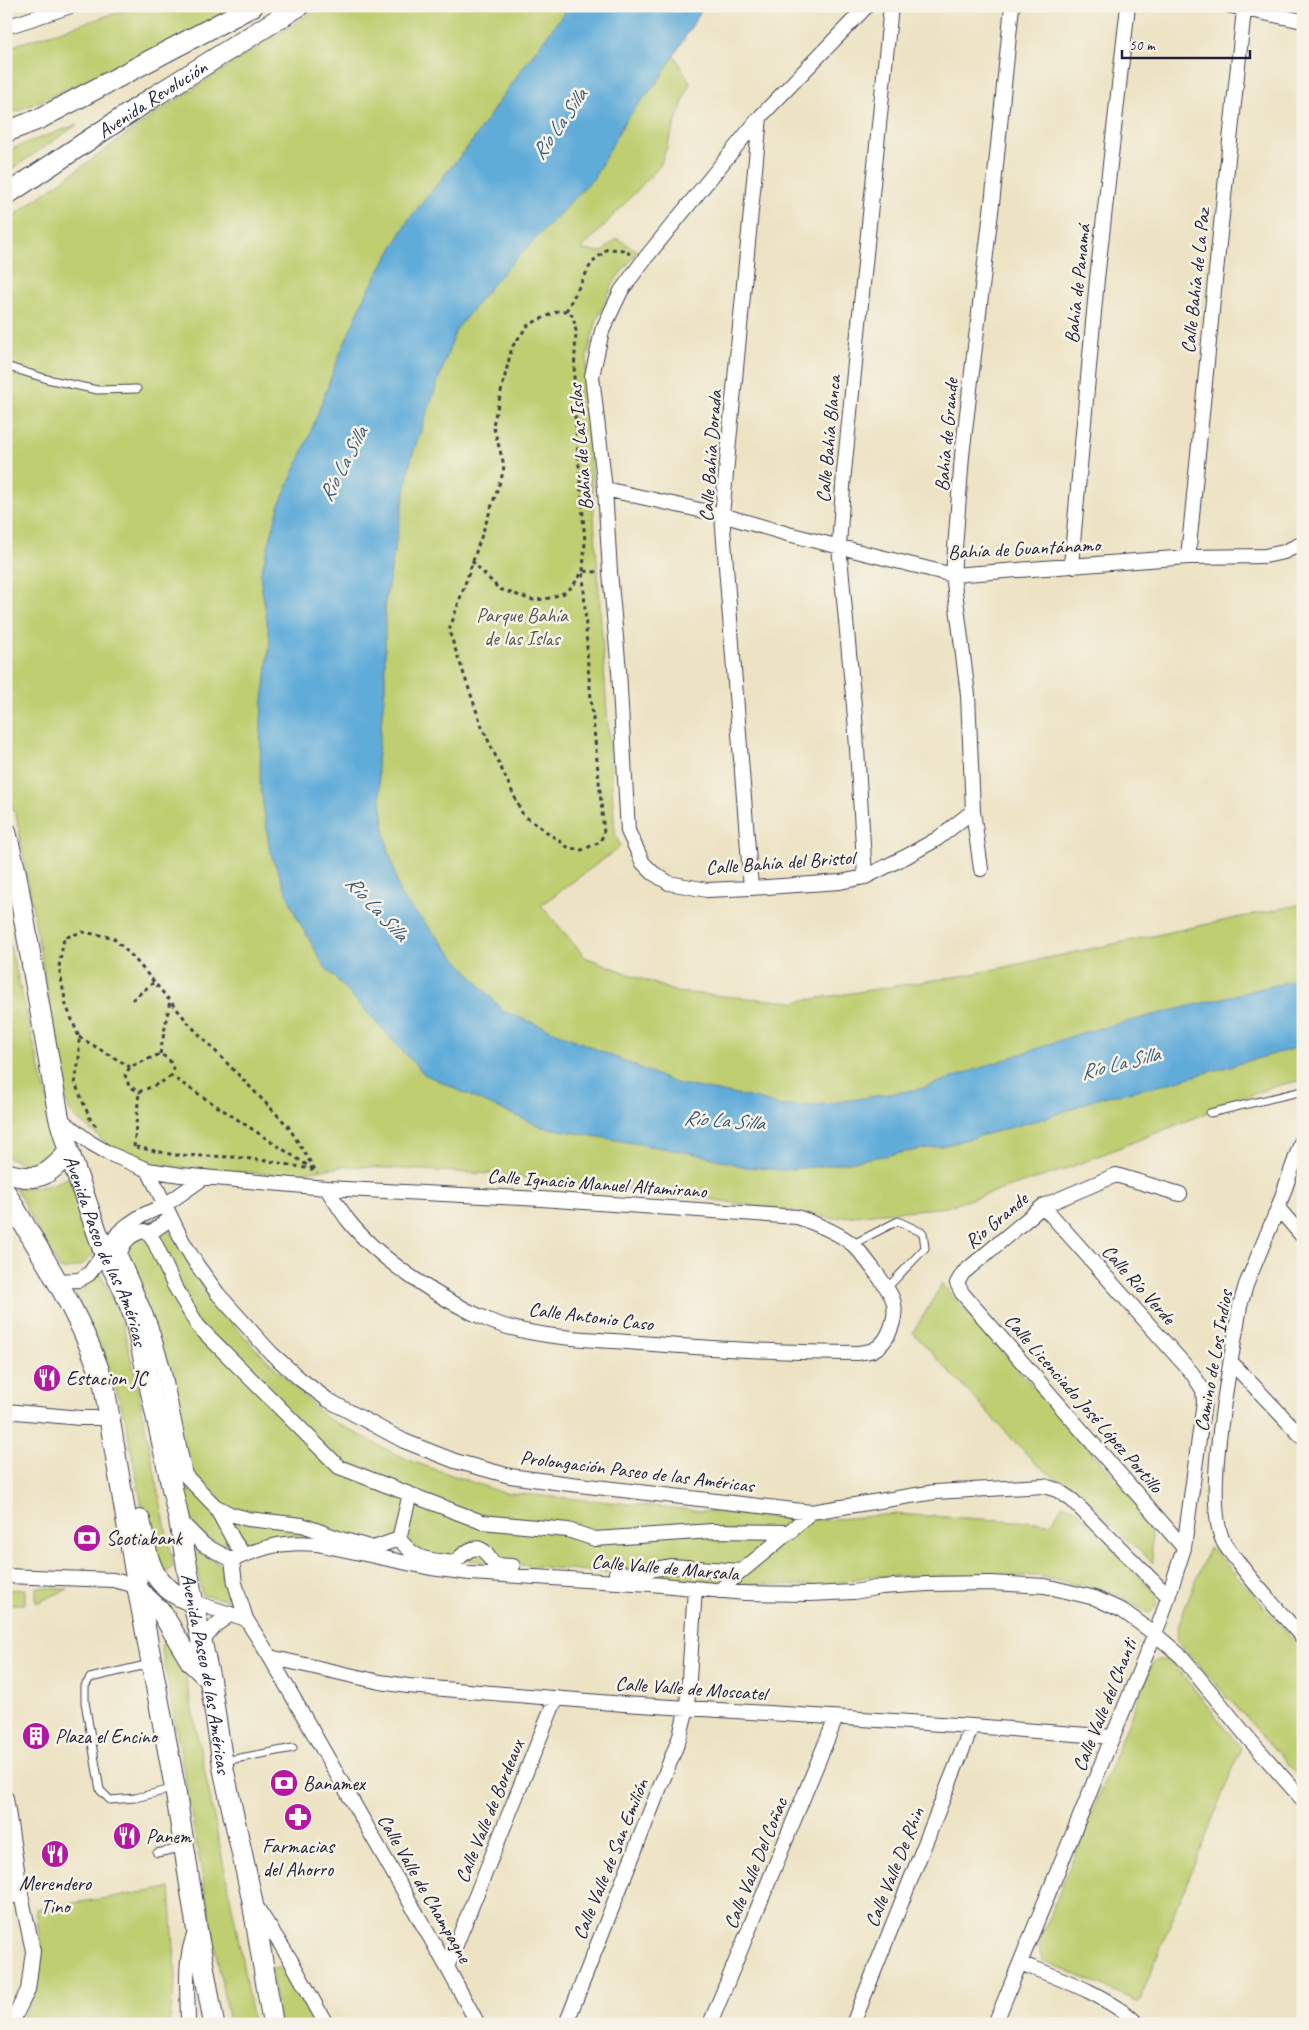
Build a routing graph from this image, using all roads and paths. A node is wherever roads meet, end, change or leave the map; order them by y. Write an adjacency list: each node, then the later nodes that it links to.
1 (71, 6): 10 (street)
2 (253, 6): 12 (main road, Avenida Revolución)
3 (299, 6): 13 (main road, Avenida Revolución)
4 (866, 6): 11 (street, Bahía de Las Islas)
5 (891, 6): 21 (street, Calle Bahía Blanca)
6 (1012, 6): 26 (street, Bahía de Grande)
7 (1128, 6): 24 (street, Bahía de Panamá)
8 (1237, 8): 9 (street); 22 (street, Calle Bahía de La Paz)
9 (1303, 21)
10 (6, 26)
11 (760, 117): 14 (street, Bahía de Las Islas); 19 (street, Calle Bahía Dorada)
12 (6, 132)
13 (6, 195)
14 (642, 261): 15 (path); 18 (street, Bahía de Las Islas)
15 (566, 311): 23 (path); 25 (path)
16 (6, 366): 17 (lane)
17 (138, 389)
18 (605, 489): 19 (street, Bahía de Guantánamo); 28 (street, Bahía de Las Islas)
19 (722, 515): 21 (street, Bahía de Guantánamo); 32 (street, Calle Bahía Dorada)
20 (1303, 543): 22 (street, Bahía de Guantánamo)
21 (839, 546): 26 (street, Bahía de Guantánamo); 31 (street, Calle Bahía Blanca)
22 (1188, 557): 24 (street, Bahía de Guantánamo)
23 (472, 562): 25 (path); 25 (path)
24 (1071, 565): 26 (street, Bahía de Guantánamo)
25 (583, 571)
26 (954, 575): 27 (street, Bahía de Grande)
27 (973, 811): 30 (street, Bahía de Grande); 31 (street, Calle Bahía del Bristol)
28 (628, 831): 32 (street, Calle Bahía del Bristol)
29 (6, 832): 34 (main road, Avenida Paseo de las Américas)
30 (980, 869)
31 (865, 877): 32 (street, Calle Bahía del Bristol)
32 (751, 888)
33 (6, 893): 34 (main road)
34 (21, 907): 45 (main road, Avenida Paseo de las Américas)
35 (153, 983): 36 (path); 37 (path); 38 (path)
36 (132, 1000)
37 (170, 1001): 39 (path); 52 (path)
38 (79, 1037): 40 (path); 46 (path)
39 (160, 1054): 40 (path); 41 (path)
40 (130, 1067): 43 (path)
41 (171, 1076): 43 (path); 52 (path)
42 (1303, 1091): 44 (lane)
43 (138, 1092): 49 (path)
44 (1210, 1113)
45 (59, 1118): 50 (main road, Avenida Paseo de las Américas); 51 (street, Calle Ignacio Manuel Altamirano)
46 (99, 1128)
47 (1303, 1137): 60 (street, Camino de Los Indios)
48 (127, 1145): 49 (path)
49 (134, 1147): 52 (path)
50 (69, 1152): 53 (main road); 65 (main road, Avenida Paseo de las Américas)
51 (148, 1170): 54 (street, Calle Ignacio Manuel Altamirano); 58 (street, Prolongación Paseo de las Américas)
52 (316, 1170): 55 (path)
53 (6, 1173)
54 (205, 1177): 55 (street, Calle Ignacio Manuel Altamirano); 58 (street)
55 (326, 1188): 64 (street, Calle Ignacio Manuel Altamirano); 69 (street, Calle Antonio Caso)
56 (6, 1193): 66 (main road)
57 (1180, 1194): 59 (street, Rio Grande)
58 (165, 1205): 61 (street, Prolongación Paseo de las Américas); 65 (street)
59 (1042, 1206): 67 (street, Rio Grande); 71 (street, Calle Río Verde)
60 (1278, 1208): 63 (street); 70 (street, Camino de Los Indios)
61 (171, 1218): 62 (street); 78 (street, Prolongación Paseo de las Américas)
62 (149, 1234): 76 (street); 77 (street)
63 (1303, 1237)
64 (853, 1244): 68 (street, Calle Ignacio Manuel Altamirano); 68 (lane)
65 (104, 1252): 66 (street); 79 (main road, Avenida Paseo de las Américas)
66 (55, 1280): 73 (main road)
67 (957, 1283): 82 (street, Calle Licenciado José López Portillo)
68 (886, 1288): 69 (street, Calle Ignacio Manuel Altamirano)
69 (872, 1351)
70 (1231, 1362): 74 (street); 94 (street, Camino de Los Indios)
71 (1203, 1390): 82 (street, Calle Valle del Chanti)
72 (6, 1412): 73 (street)
73 (110, 1418): 75 (main road)
74 (1303, 1438)
75 (121, 1480): 87 (main road); 90 (main road)
76 (410, 1494): 80 (street); 81 (street)
77 (215, 1506): 81 (street); 83 (street)
78 (811, 1512): 80 (street); 89 (street, Prolongación Paseo de las Américas)
79 (179, 1520): 83 (street); 90 (main road, Avenida Paseo de las Américas)
80 (791, 1532): 84 (street)
81 (399, 1539): 84 (street)
82 (1184, 1548): 89 (street, Calle Valle del Chanti)
83 (238, 1558): 86 (street, Calle Valle de Marsala); 92 (street, Calle Valle de Champagne)
84 (741, 1571): 88 (street)
85 (6, 1576): 87 (street)
86 (695, 1589): 88 (street, Calle Valle de Marsala); 100 (street, Calle Valle de San Emilión)
87 (138, 1590): 97 (main road); 98 (main road)
88 (719, 1591): 93 (street, Calle Valle de Marsala)
89 (1168, 1596): 93 (street, Calle Valle del Chanti)
90 (193, 1602): 91 (street); 95 (main road, Avenida Paseo de las Américas)
91 (231, 1614): 92 (street); 95 (street)
92 (246, 1619): 96 (street, Calle Valle de Champagne)
93 (1155, 1634): 103 (street, Calle Valle del Chanti); 108 (street)
94 (1303, 1638)
95 (202, 1641): 98 (main road, Avenida Paseo de las Américas)
96 (270, 1657): 99 (street, Calle Valle de Moscatel); 116 (street, Calle Valle de Champagne)
97 (153, 1663): 106 (main road); 106 (lane)
98 (210, 1680): 105 (main road, Avenida Paseo de las Américas)
99 (556, 1698): 100 (street, Calle Valle de Moscatel); 116 (street, Calle Valle de Bordeaux)
100 (687, 1708): 101 (street, Calle Valle de Moscatel); 124 (street, Calle Valle de San Emilión)
101 (836, 1718): 102 (street, Calle Valle de Moscatel); 125 (street, Calle Valle Del Coñac)
102 (972, 1726): 103 (street, Calle Valle de Moscatel); 126 (street, Calle Valle De Rhin)
103 (1113, 1737): 115 (street, Calle Valle del Chanti)
104 (293, 1748): 105 (lane)
105 (222, 1762): 113 (main road, Avenida Paseo de las Américas)
106 (175, 1788): 109 (main road)
107 (6, 1798): 111 (street)
108 (1303, 1800)
109 (184, 1847): 110 (lane); 114 (main road)
110 (157, 1853)
111 (21, 1894): 112 (street); 118 (street)
112 (6, 1897)
113 (252, 1899): 121 (main road, Avenida Paseo de las Américas); 122 (street)
114 (197, 1930): 119 (street); 120 (main road)
115 (1020, 1963): 117 (street); 127 (street, Calle Valle del Chanti)
116 (448, 1967): 123 (street, Calle Valle de Champagne)
117 (1137, 2023)
118 (11, 2024)
119 (188, 2024)
120 (214, 2024)
121 (272, 2024)
122 (326, 2024)
123 (478, 2024)
124 (566, 2024)
125 (710, 2024)
126 (853, 2024)
127 (995, 2024)

